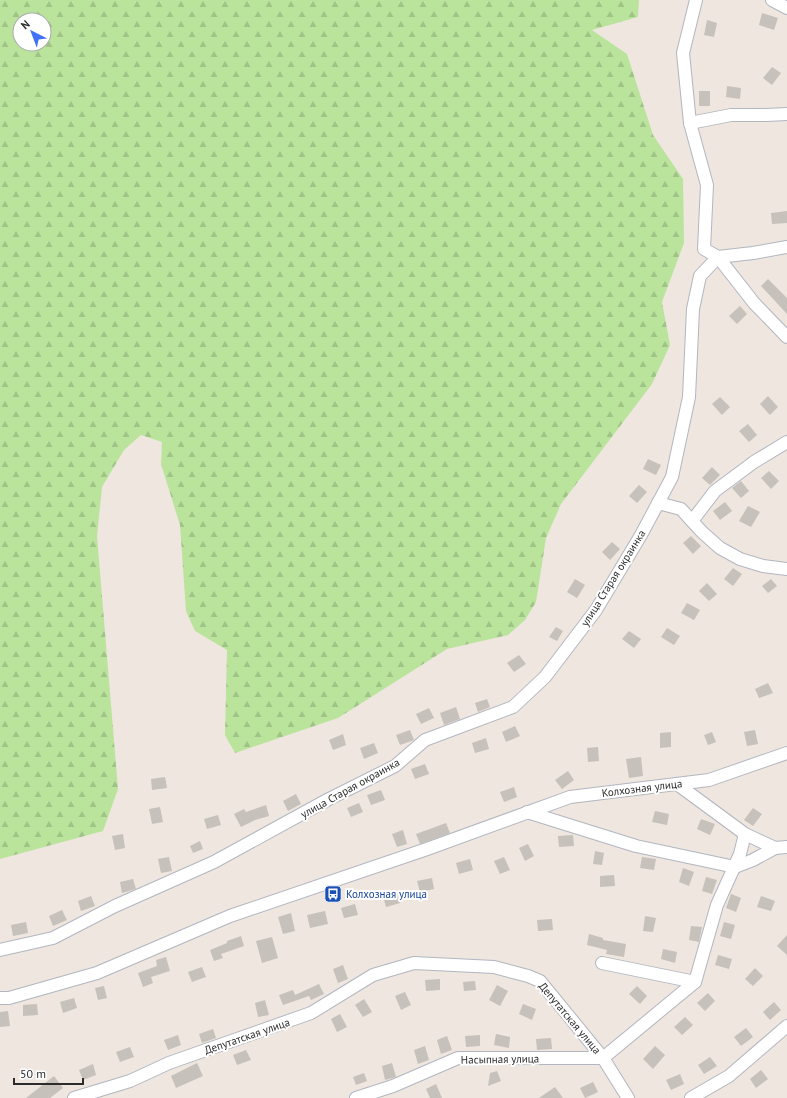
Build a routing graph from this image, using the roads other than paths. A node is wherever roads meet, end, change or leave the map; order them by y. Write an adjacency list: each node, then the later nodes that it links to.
1 (696, 0): 5 (street)
2 (772, 0): 3 (street)
3 (787, 8)
4 (787, 114): 5 (street)
5 (690, 123): 7 (street)
6 (787, 247): 7 (street)
7 (718, 257): 8 (street); 10 (street, улица Старая окраинка)
8 (787, 337)
9 (787, 442): 11 (street)
10 (658, 503): 11 (street); 20 (street, улица Старая окраинка)
11 (692, 521): 12 (street)
12 (787, 569)
13 (787, 753): 14 (street, Колхозная улица)
14 (677, 784): 15 (street, Колхозная улица); 16 (street)
15 (527, 812): 19 (street); 23 (street, Колхозная улица)
16 (746, 834): 18 (street); 19 (street)
17 (787, 847): 18 (street)
18 (774, 848): 19 (street)
19 (735, 867): 22 (street)
20 (0, 950)
21 (602, 963): 22 (street)
22 (695, 982): 25 (street, Депутатская улица)
23 (0, 998)
24 (787, 1026): 29 (street)
25 (603, 1058): 26 (street, Депутатская улица); 27 (street, Насыпная улица); 28 (street)
26 (74, 1098)
27 (356, 1098)
28 (628, 1098)
29 (691, 1098)

